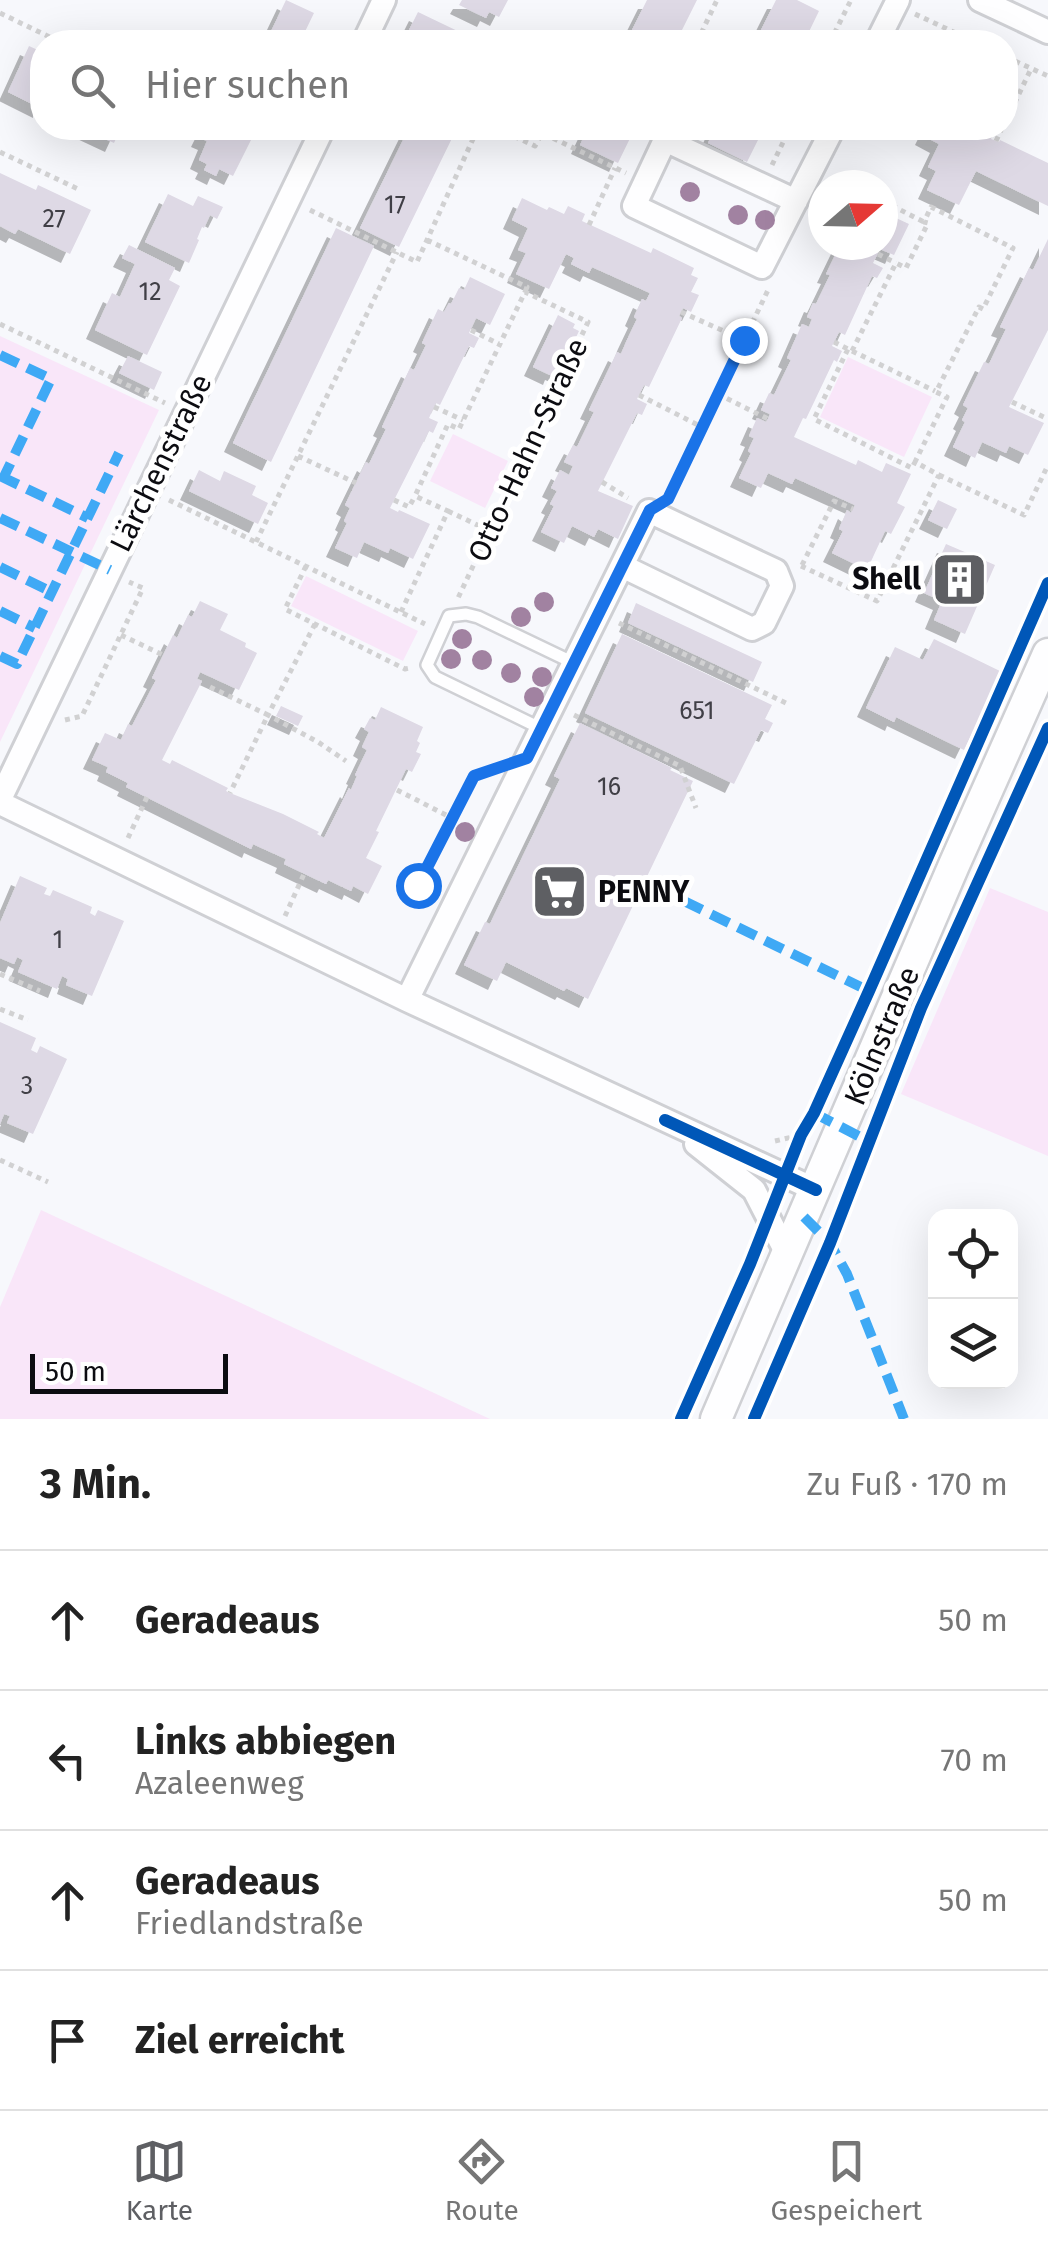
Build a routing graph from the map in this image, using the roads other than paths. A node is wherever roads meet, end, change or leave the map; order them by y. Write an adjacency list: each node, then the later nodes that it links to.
1 (384, 0): 4 (street)
2 (980, 0): 6 (street)
3 (905, 6): 5 (street)
4 (370, 30)
5 (886, 30)
6 (1048, 32)
7 (317, 140): 14 (street, Lärchenstraße)
8 (827, 140): 9 (street)
9 (796, 201): 9 (street)
10 (622, 566): 10 (street); 12 (street)
11 (1048, 654): 17 (main road, Kölnstraße)
12 (574, 664): 13 (street); 13 (lane)
13 (542, 728): 15 (street)
14 (0, 801): 15 (street)
15 (407, 1000): 16 (street)
16 (665, 1120): 17 (street); 18 (street)
17 (816, 1190): 18 (main road, Kölnstraße)
18 (787, 1254): 19 (main road, Kölnstraße)
19 (716, 1419)

